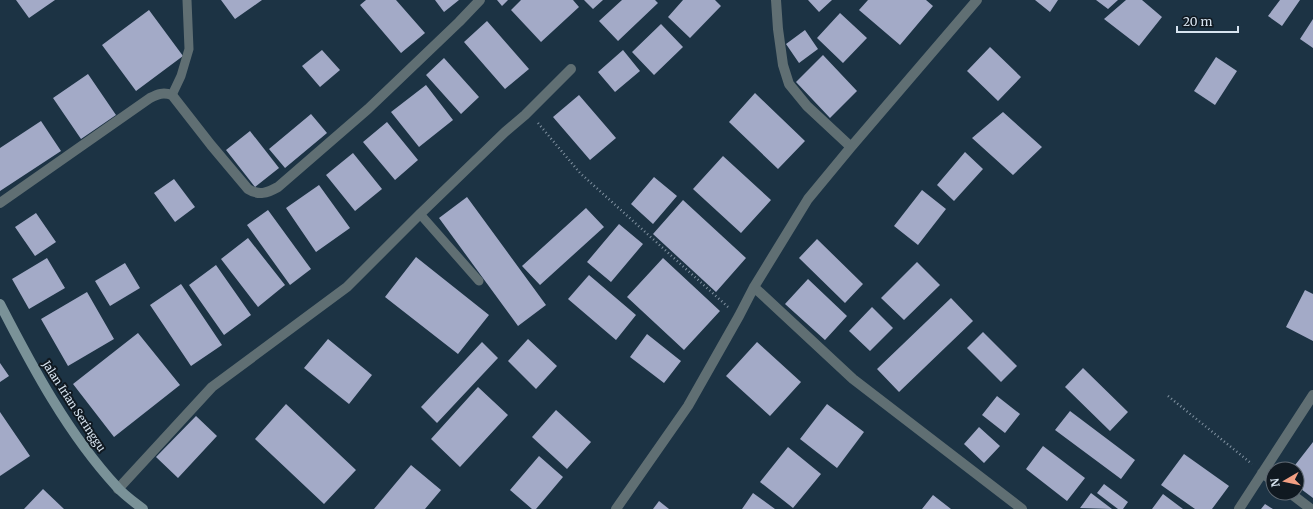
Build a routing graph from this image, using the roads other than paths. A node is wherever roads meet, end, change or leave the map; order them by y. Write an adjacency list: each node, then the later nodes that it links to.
1 (187, 0): 6 (lane)
2 (480, 0): 6 (street)
3 (776, 0): 7 (street)
4 (977, 0): 7 (street)
5 (571, 69): 9 (street)
6 (172, 95): 8 (street)
7 (850, 147): 11 (street)
8 (0, 203)
9 (420, 214): 10 (lane); 16 (street)
10 (479, 281)
11 (754, 287): 19 (street); 20 (street)
12 (0, 304): 16 (street, Jalan Irian Seringgu)
13 (1313, 395): 14 (street)
14 (1262, 473): 15 (street); 21 (street)
15 (1265, 475)
16 (118, 489): 18 (street, Jalan Irian Seringgu)
17 (1300, 501): 22 (street)
18 (143, 509)
19 (616, 509)
20 (1022, 509)
21 (1239, 509)
22 (1311, 509)

